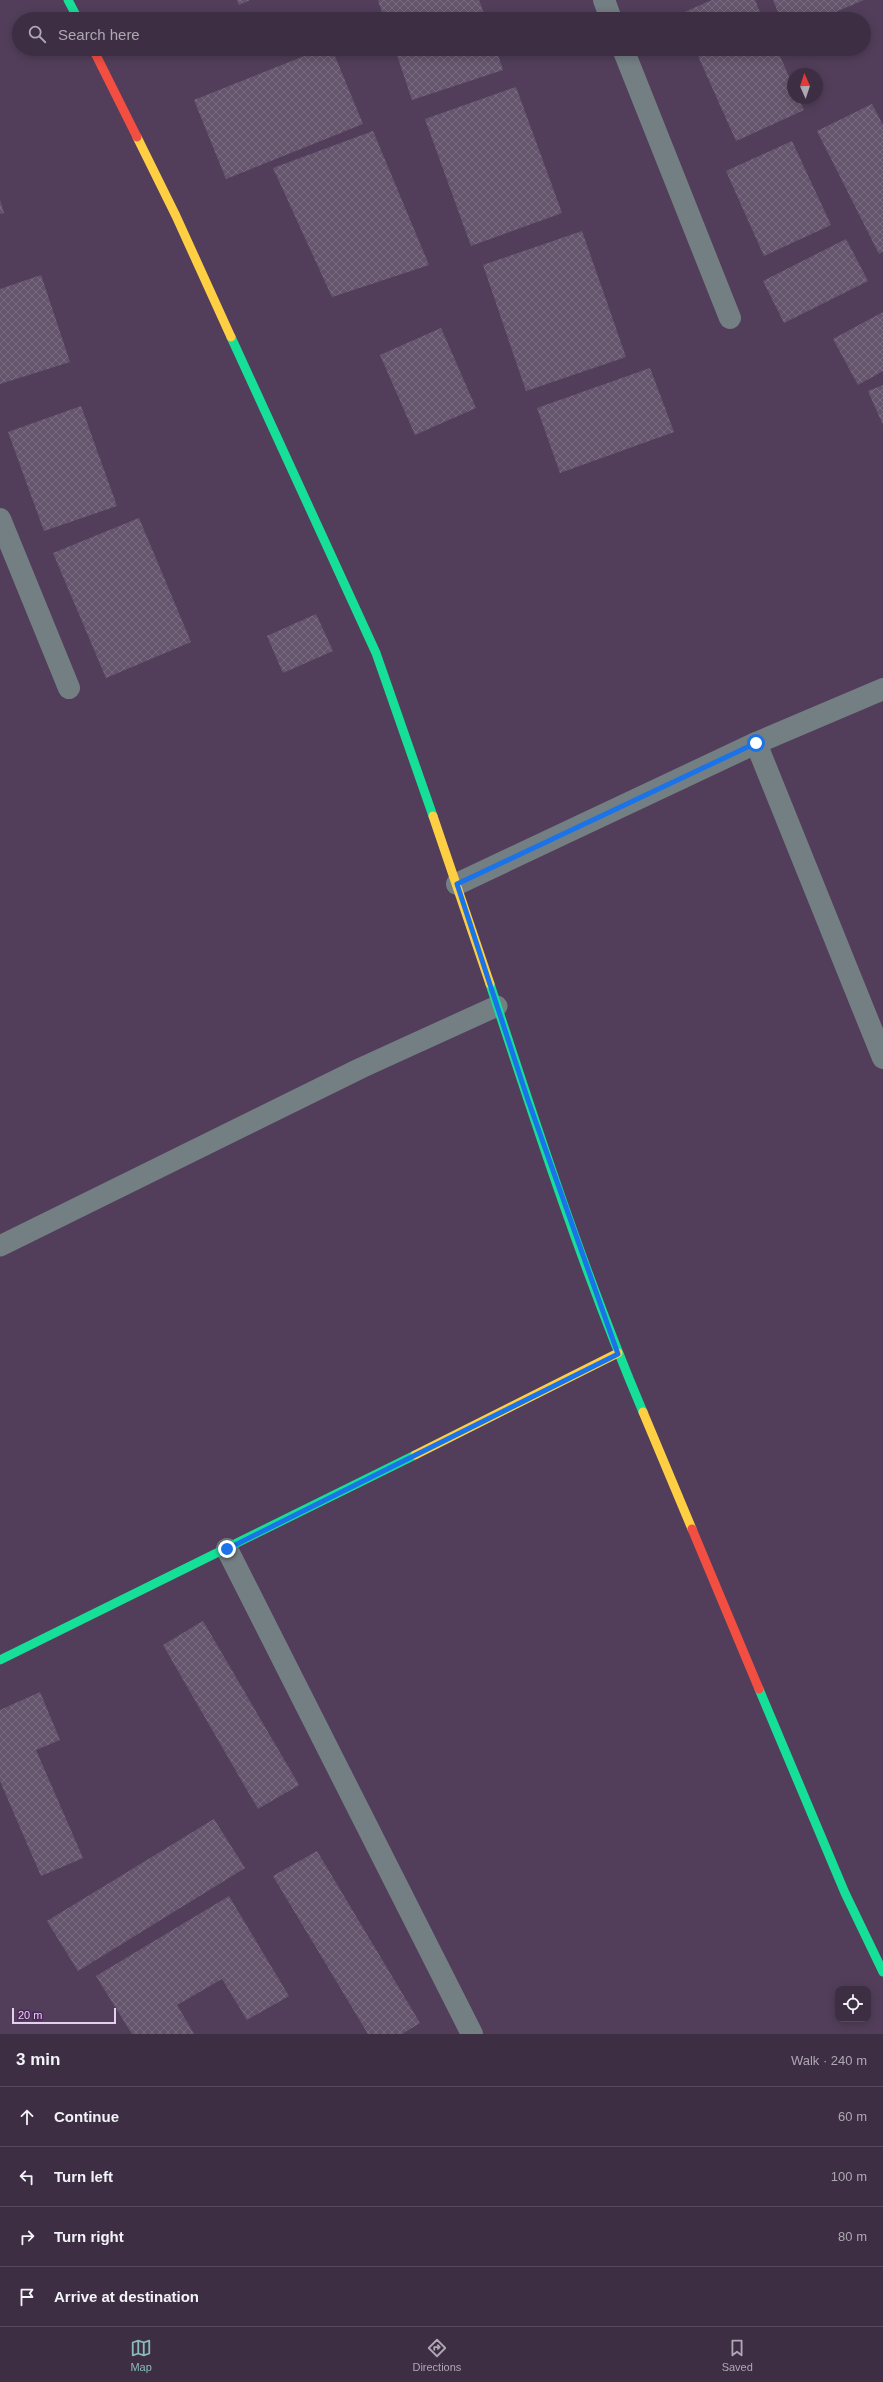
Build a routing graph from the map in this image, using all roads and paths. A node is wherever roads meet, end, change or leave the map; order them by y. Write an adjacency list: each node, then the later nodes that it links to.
1 (68, 0): 3 (street)
2 (604, 0): 4 (street)
3 (74, 12)
4 (608, 12)
5 (96, 56): 12 (street)
6 (626, 56): 7 (street)
7 (730, 318)
8 (0, 519): 9 (street)
9 (69, 688)
10 (883, 689): 11 (street)
11 (756, 743): 12 (street); 14 (street)
12 (457, 884): 13 (street)
13 (497, 1006): 15 (lane); 16 (street)
14 (883, 1058)
15 (0, 1246)
16 (618, 1354): 17 (street); 19 (street)
17 (227, 1549): 18 (street); 20 (street)
18 (0, 1660)
19 (883, 1972)
20 (472, 2034)

